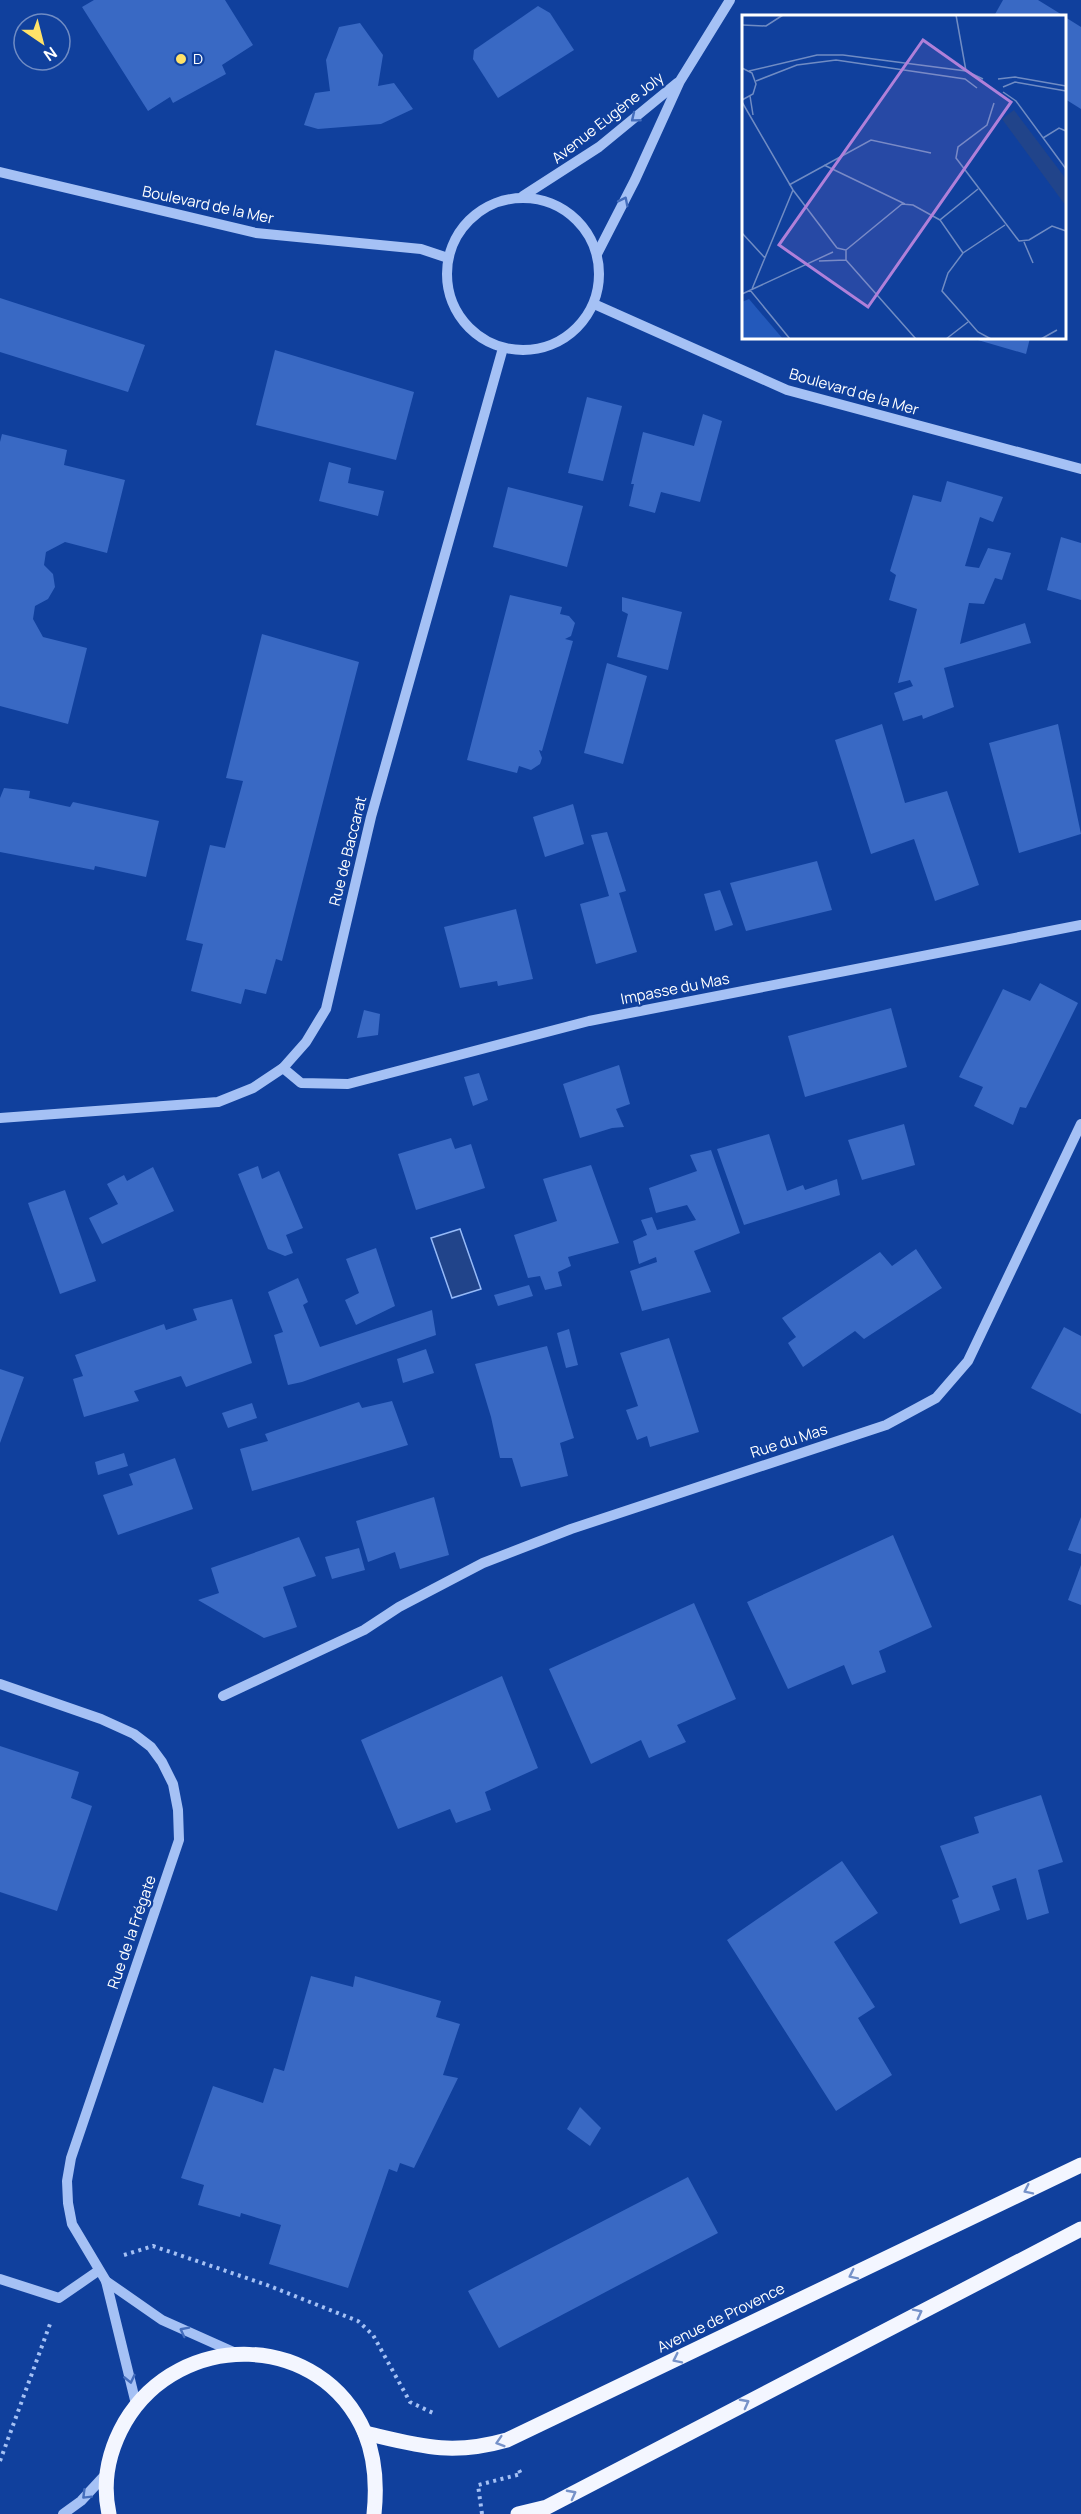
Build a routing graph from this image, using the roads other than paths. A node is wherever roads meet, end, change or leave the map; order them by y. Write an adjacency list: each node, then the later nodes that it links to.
1 (730, 0): 2 (street, Avenue Eugène Joly)
2 (680, 81): 4 (street, Avenue Eugène Joly, one-way to 4); 5 (street, Avenue Eugène Joly, one-way to 2)
3 (0, 172): 6 (street, Boulevard de la Mer)
4 (523, 196): 5 (street); 6 (street)
5 (597, 254): 7 (street)
6 (448, 258): 8 (street)
7 (594, 304): 8 (street); 9 (street, Boulevard de la Mer)
8 (503, 348): 11 (street, Rue de Baccarat)
9 (1081, 469)
10 (1081, 925): 11 (street, Impasse du Mas)
11 (283, 1068): 12 (street, Rue de Baccarat)
12 (4, 1118)
13 (1081, 1124): 15 (street, Rue du Mas)
14 (0, 1684): 18 (street, Rue de la Frégate)
15 (223, 1696)
16 (1081, 2165): 23 (main road, Avenue de Provence, one-way to 23)
17 (1081, 2229): 25 (main road, one-way to 17)
18 (98, 2271): 19 (street); 20 (street, Rue de la Frégate)
19 (0, 2279)
20 (106, 2281): 21 (street, Rue de la Frégate, one-way to 20); 22 (street, Rue de la Frégate, one-way to 22)
21 (238, 2354): 22 (main road); 23 (main road)
22 (136, 2404): 24 (main road)
23 (365, 2433): 28 (main road)
24 (106, 2474): 26 (street, one-way to 26); 27 (main road)
25 (549, 2511): 29 (main road)
26 (63, 2514)
27 (109, 2514)
28 (374, 2514)
29 (518, 2514)

